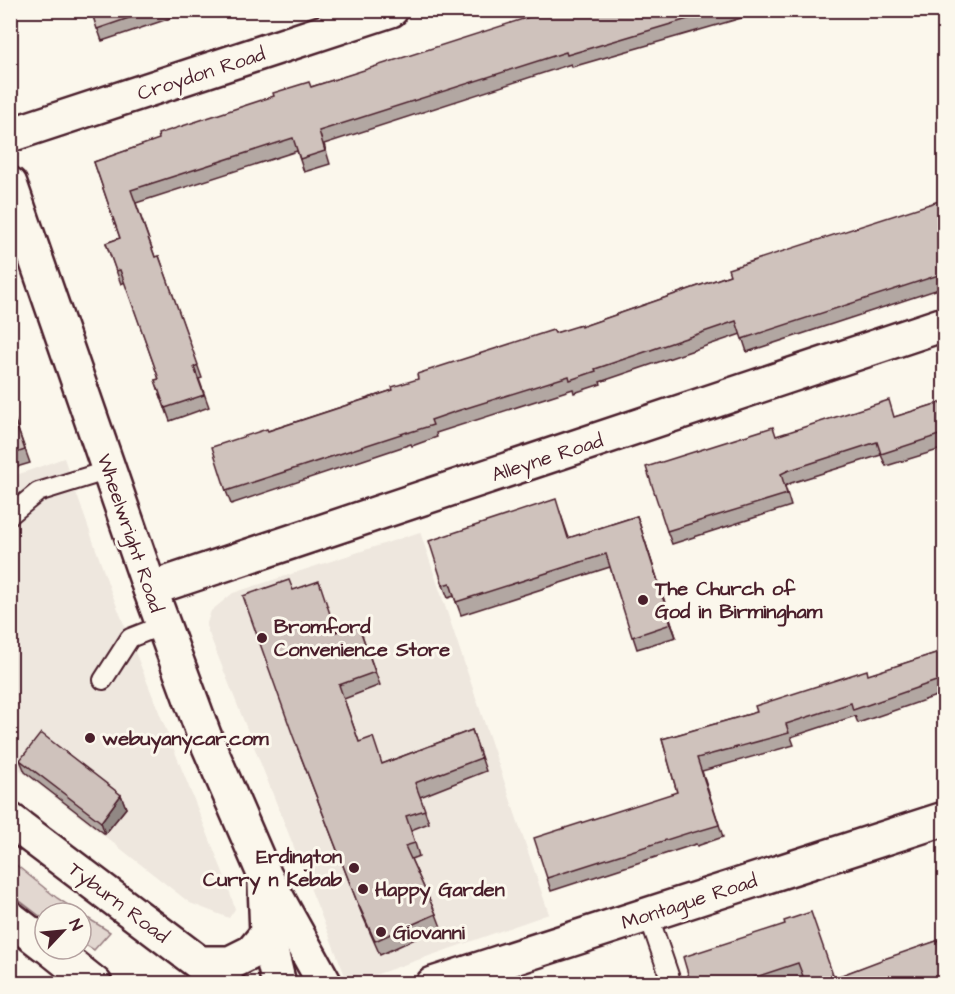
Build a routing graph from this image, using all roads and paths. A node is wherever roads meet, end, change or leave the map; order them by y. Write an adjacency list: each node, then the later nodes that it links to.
1 (391, 10): 2 (main road, Croydon Road)
2 (10, 135)
3 (10, 184): 4 (main road, Wheelwright Road)
4 (17, 223): 6 (main road, Wheelwright Road)
5 (945, 324): 8 (main road, Alleyne Road)
6 (109, 470): 7 (lane); 8 (main road, Wheelwright Road)
7 (10, 515)
8 (150, 590): 9 (main road, Wheelwright Road)
9 (163, 625): 10 (lane); 13 (main road, Wheelwright Road)
10 (103, 680)
11 (945, 819): 14 (main road, Montague Road)
12 (10, 820): 19 (main road, Tyburn Road)
13 (265, 876): 16 (main road, Wheelwright Road); 23 (main road, Wheelwright Road)
14 (648, 914): 24 (main road, Montague Road); 25 (lane)
15 (10, 918): 17 (main road)
16 (267, 934): 19 (main road); 22 (main road, Wheelwright Road)
17 (33, 936)
18 (66, 961): 20 (main road)
19 (199, 963): 21 (main road, Tyburn Road)
20 (95, 984)
21 (227, 984)
22 (279, 984)
23 (325, 984)
24 (433, 984)
25 (672, 984)

